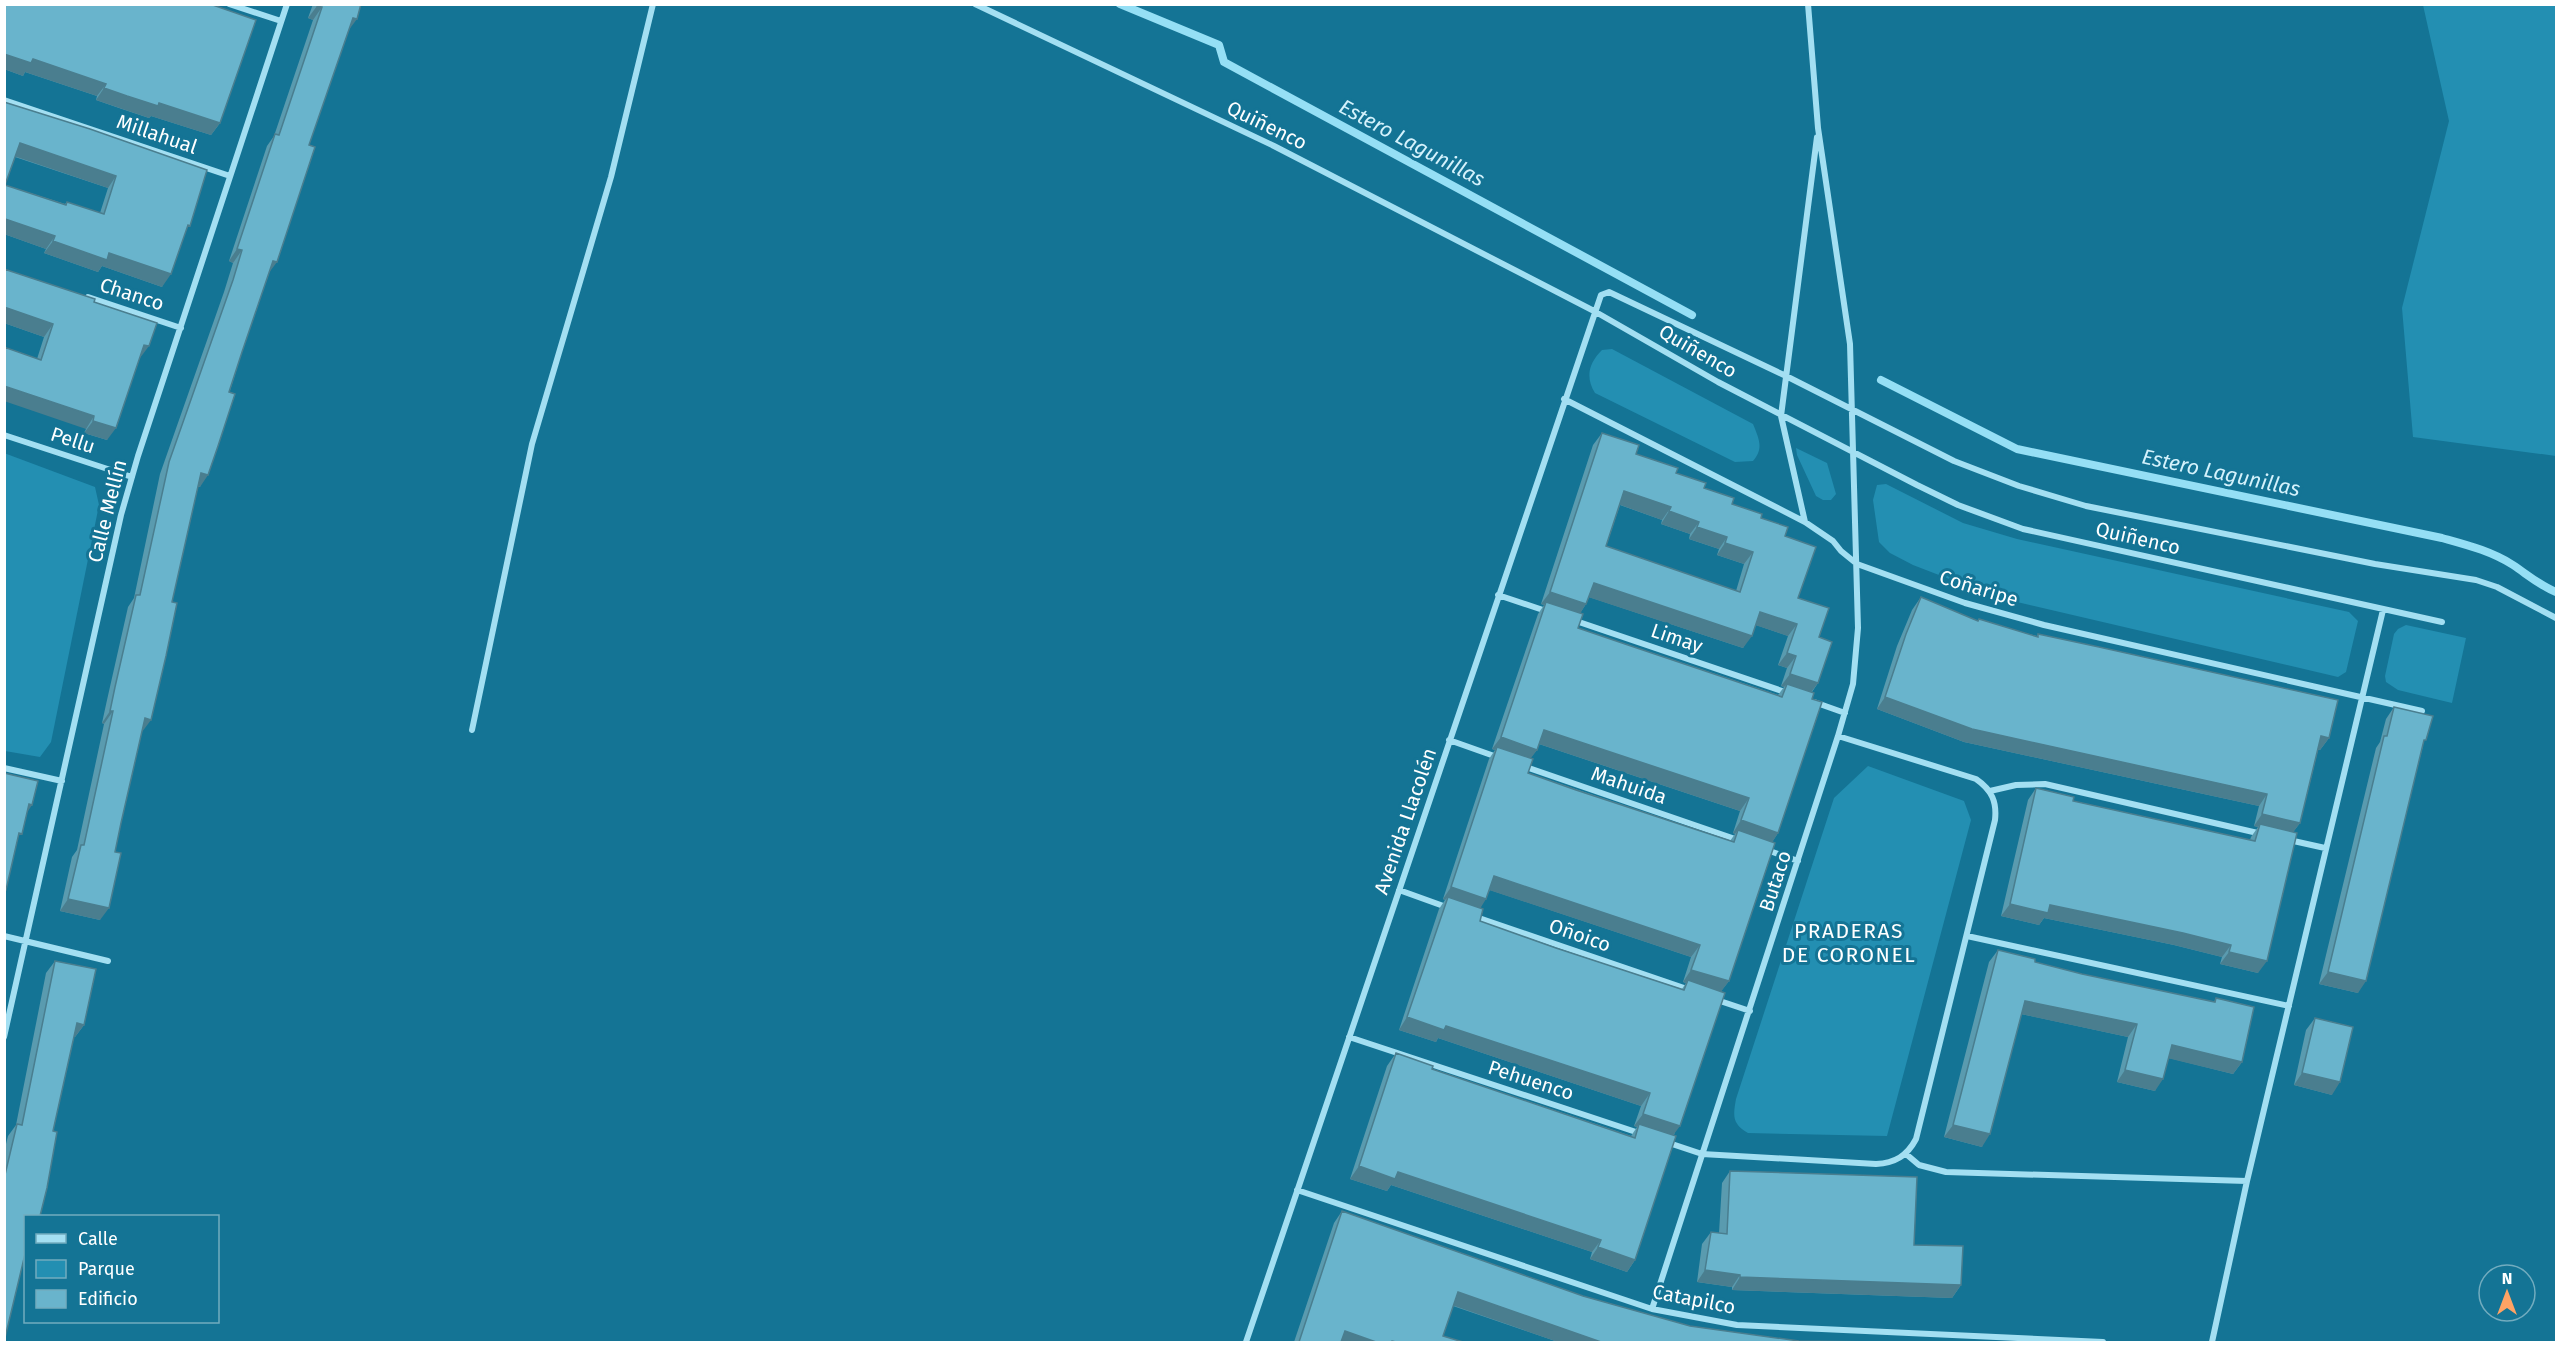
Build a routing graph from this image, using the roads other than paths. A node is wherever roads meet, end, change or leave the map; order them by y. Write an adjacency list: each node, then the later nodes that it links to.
1 (229, 4): 6 (street)
2 (287, 4): 6 (street, Calle Mellín)
3 (653, 4): 33 (street)
4 (975, 4): 11 (street, Quiñenco)
5 (1808, 4): 8 (street)
6 (281, 21): 9 (street, Calle Mellín)
7 (4, 100): 9 (street, Millahual)
8 (1818, 128): 13 (street); 15 (street, Butaco)
9 (230, 176): 12 (street, Calle Mellín)
10 (82, 295): 12 (street, Chanco)
11 (1594, 311): 13 (street, Quiñenco); 14 (street, Avenida Llacolén); 16 (street, Quiñenco)
12 (181, 328): 19 (street, Calle Mellín)
13 (1786, 376): 15 (street, Quiñenco); 16 (street)
14 (1564, 399): 20 (street, Coñaripe); 22 (street, Avenida Llacolén)
15 (1851, 410): 18 (street, Butaco); 26 (street, Quiñenco)
16 (1781, 416): 18 (street, Quiñenco); 20 (street)
17 (4, 435): 19 (street, Pellu)
18 (1855, 452): 21 (street, Butaco); 23 (street, Quiñenco)
19 (132, 477): 39 (street, Calle Mellín)
20 (1804, 522): 21 (street, Coñaripe)
21 (1857, 564): 28 (street, Coñaripe); 32 (street, Butaco)
22 (1498, 595): 24 (street); 35 (street, Avenida Llacolén)
23 (2383, 610): 27 (street, Quiñenco); 28 (street)
24 (1554, 614)
25 (1565, 618): 29 (street, Limay)
26 (2556, 618)
27 (2442, 622)
28 (2362, 697): 31 (street, Coñaripe); 45 (street)
29 (1800, 698)
30 (1811, 701): 32 (street)
31 (2422, 711)
32 (1845, 713): 34 (street, Butaco)
33 (472, 730)
34 (1838, 736): 40 (street); 46 (street, Butaco)
35 (1449, 740): 36 (street); 47 (street, Avenida Llacolén)
36 (1506, 760)
37 (1517, 764): 43 (street, Mahuida)
38 (4, 768): 39 (street)
39 (62, 781): 52 (street, Calle Mellín)
40 (1990, 791): 41 (street); 51 (street)
41 (2269, 836)
42 (2280, 838): 45 (street)
43 (1742, 842)
44 (1753, 845): 46 (street)
45 (2325, 848): 56 (street)
46 (1798, 861): 57 (street, Butaco)
47 (1399, 890): 48 (street); 59 (street, Avenida Llacolén)
48 (1456, 910)
49 (1467, 914): 54 (street, Oñoico)
50 (4, 936): 52 (street)
51 (1967, 936): 56 (street); 63 (street)
52 (26, 941): 53 (street); 58 (street, Calle Mellín)
53 (108, 961)
54 (1694, 992)
55 (1705, 995): 57 (street)
56 (2289, 1006): 64 (street)
57 (1750, 1011): 62 (street, Butaco)
58 (4, 1037)
59 (1349, 1037): 60 (street, Pehuenco); 65 (street, Avenida Llacolén)
60 (1645, 1135)
61 (1657, 1139): 62 (street)
62 (1702, 1154): 63 (street); 66 (street, Butaco)
63 (1906, 1154): 64 (street)
64 (2247, 1181): 69 (street)
65 (1297, 1190): 66 (street, Catapilco); 67 (street, Avenida Llacolén)
66 (1652, 1309): 68 (street, Catapilco)
67 (1246, 1342)
68 (2103, 1342)
69 (2212, 1342)

